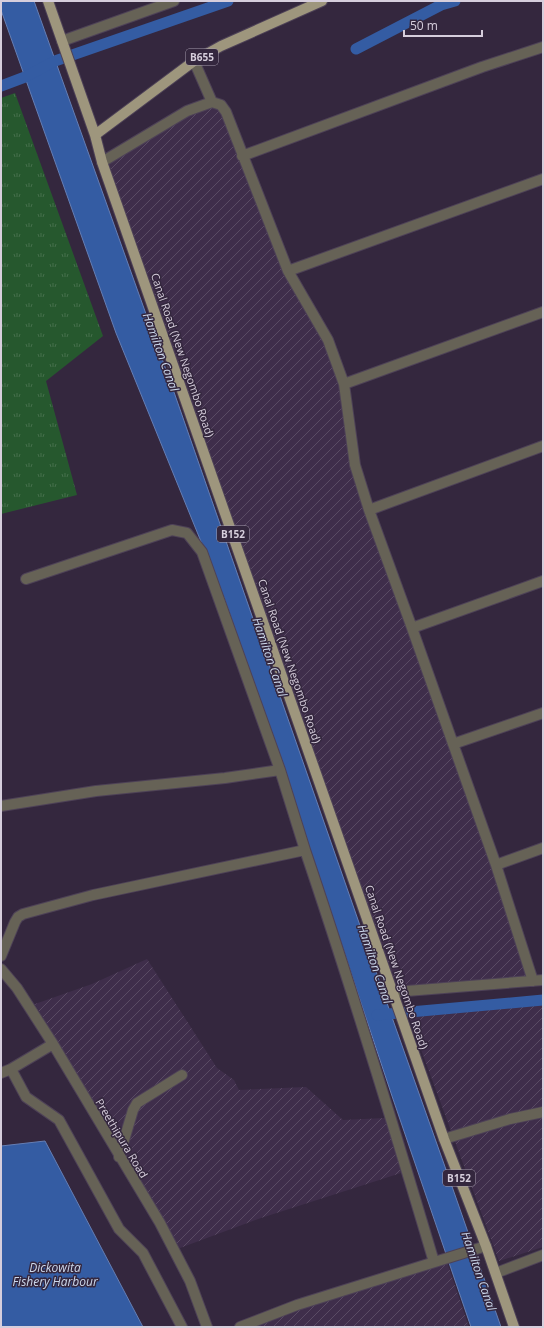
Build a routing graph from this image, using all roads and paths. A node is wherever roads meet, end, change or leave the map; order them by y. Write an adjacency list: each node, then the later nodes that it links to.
1 (48, 1): 4 (main road, Canal Road (New Negombo Road) / B152)
2 (174, 1): 4 (street)
3 (322, 1): 6 (main road, B655)
4 (63, 44): 8 (main road, Canal Road (New Negombo Road) / B152)
5 (543, 47): 9 (street)
6 (194, 61): 7 (street); 8 (main road, B655)
7 (212, 102): 9 (street); 10 (street)
8 (95, 135): 10 (main road, Canal Road (New Negombo Road) / B152)
9 (242, 156): 12 (street)
10 (102, 162): 30 (main road, Canal Road (New Negombo Road) / B152)
11 (543, 179): 12 (street)
12 (288, 271): 14 (street)
13 (543, 312): 14 (street)
14 (344, 384): 16 (street)
15 (543, 446): 16 (street)
16 (369, 510): 19 (street)
17 (26, 579): 22 (street)
18 (543, 581): 19 (street)
19 (412, 628): 21 (street)
20 (543, 713): 21 (street)
21 (453, 744): 26 (street)
22 (280, 770): 23 (street); 25 (street)
23 (1, 806)
24 (543, 848): 26 (street)
25 (304, 850): 27 (street); 39 (street)
26 (496, 865): 29 (street)
27 (1, 956)
28 (1, 969): 31 (street, Preethipura Road)
29 (538, 980): 30 (street)
30 (395, 997): 35 (main road, Canal Road (New Negombo Road) / B152)
31 (53, 1044): 32 (street); 36 (street, Preethipura Road)
32 (6, 1071): 41 (street)
33 (182, 1075): 36 (street)
34 (543, 1112): 35 (street)
35 (444, 1139): 37 (main road, Canal Road (New Negombo Road) / B152)
36 (120, 1157): 42 (street, Preethipura Road)
37 (481, 1247): 39 (street); 40 (main road, Canal Road (New Negombo Road) / B152)
38 (543, 1255): 40 (street)
39 (434, 1262): 43 (street)
40 (496, 1273): 44 (main road, Canal Road (New Negombo Road) / B152)
41 (182, 1327)
42 (207, 1327)
43 (240, 1327)
44 (514, 1327)

